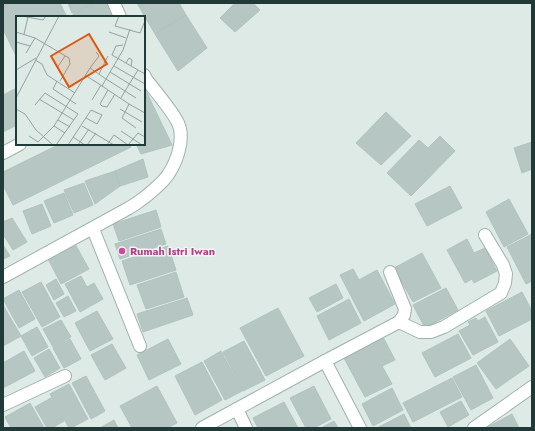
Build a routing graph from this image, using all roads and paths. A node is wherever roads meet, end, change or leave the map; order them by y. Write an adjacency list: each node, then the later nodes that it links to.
1 (114, 3): 2 (street)
2 (120, 16)
3 (145, 78): 6 (street)
4 (18, 145): 5 (street)
5 (3, 153)
6 (93, 229): 9 (street); 11 (street)
7 (486, 235): 10 (street)
8 (390, 272): 10 (street)
9 (3, 277)
10 (399, 322): 12 (street)
11 (140, 346)
12 (325, 361): 16 (street); 19 (street)
13 (65, 376): 15 (street)
14 (532, 387): 20 (street)
15 (3, 405)
16 (237, 409): 17 (street); 18 (street)
17 (202, 428)
18 (246, 428)
19 (360, 428)
20 (474, 428)

